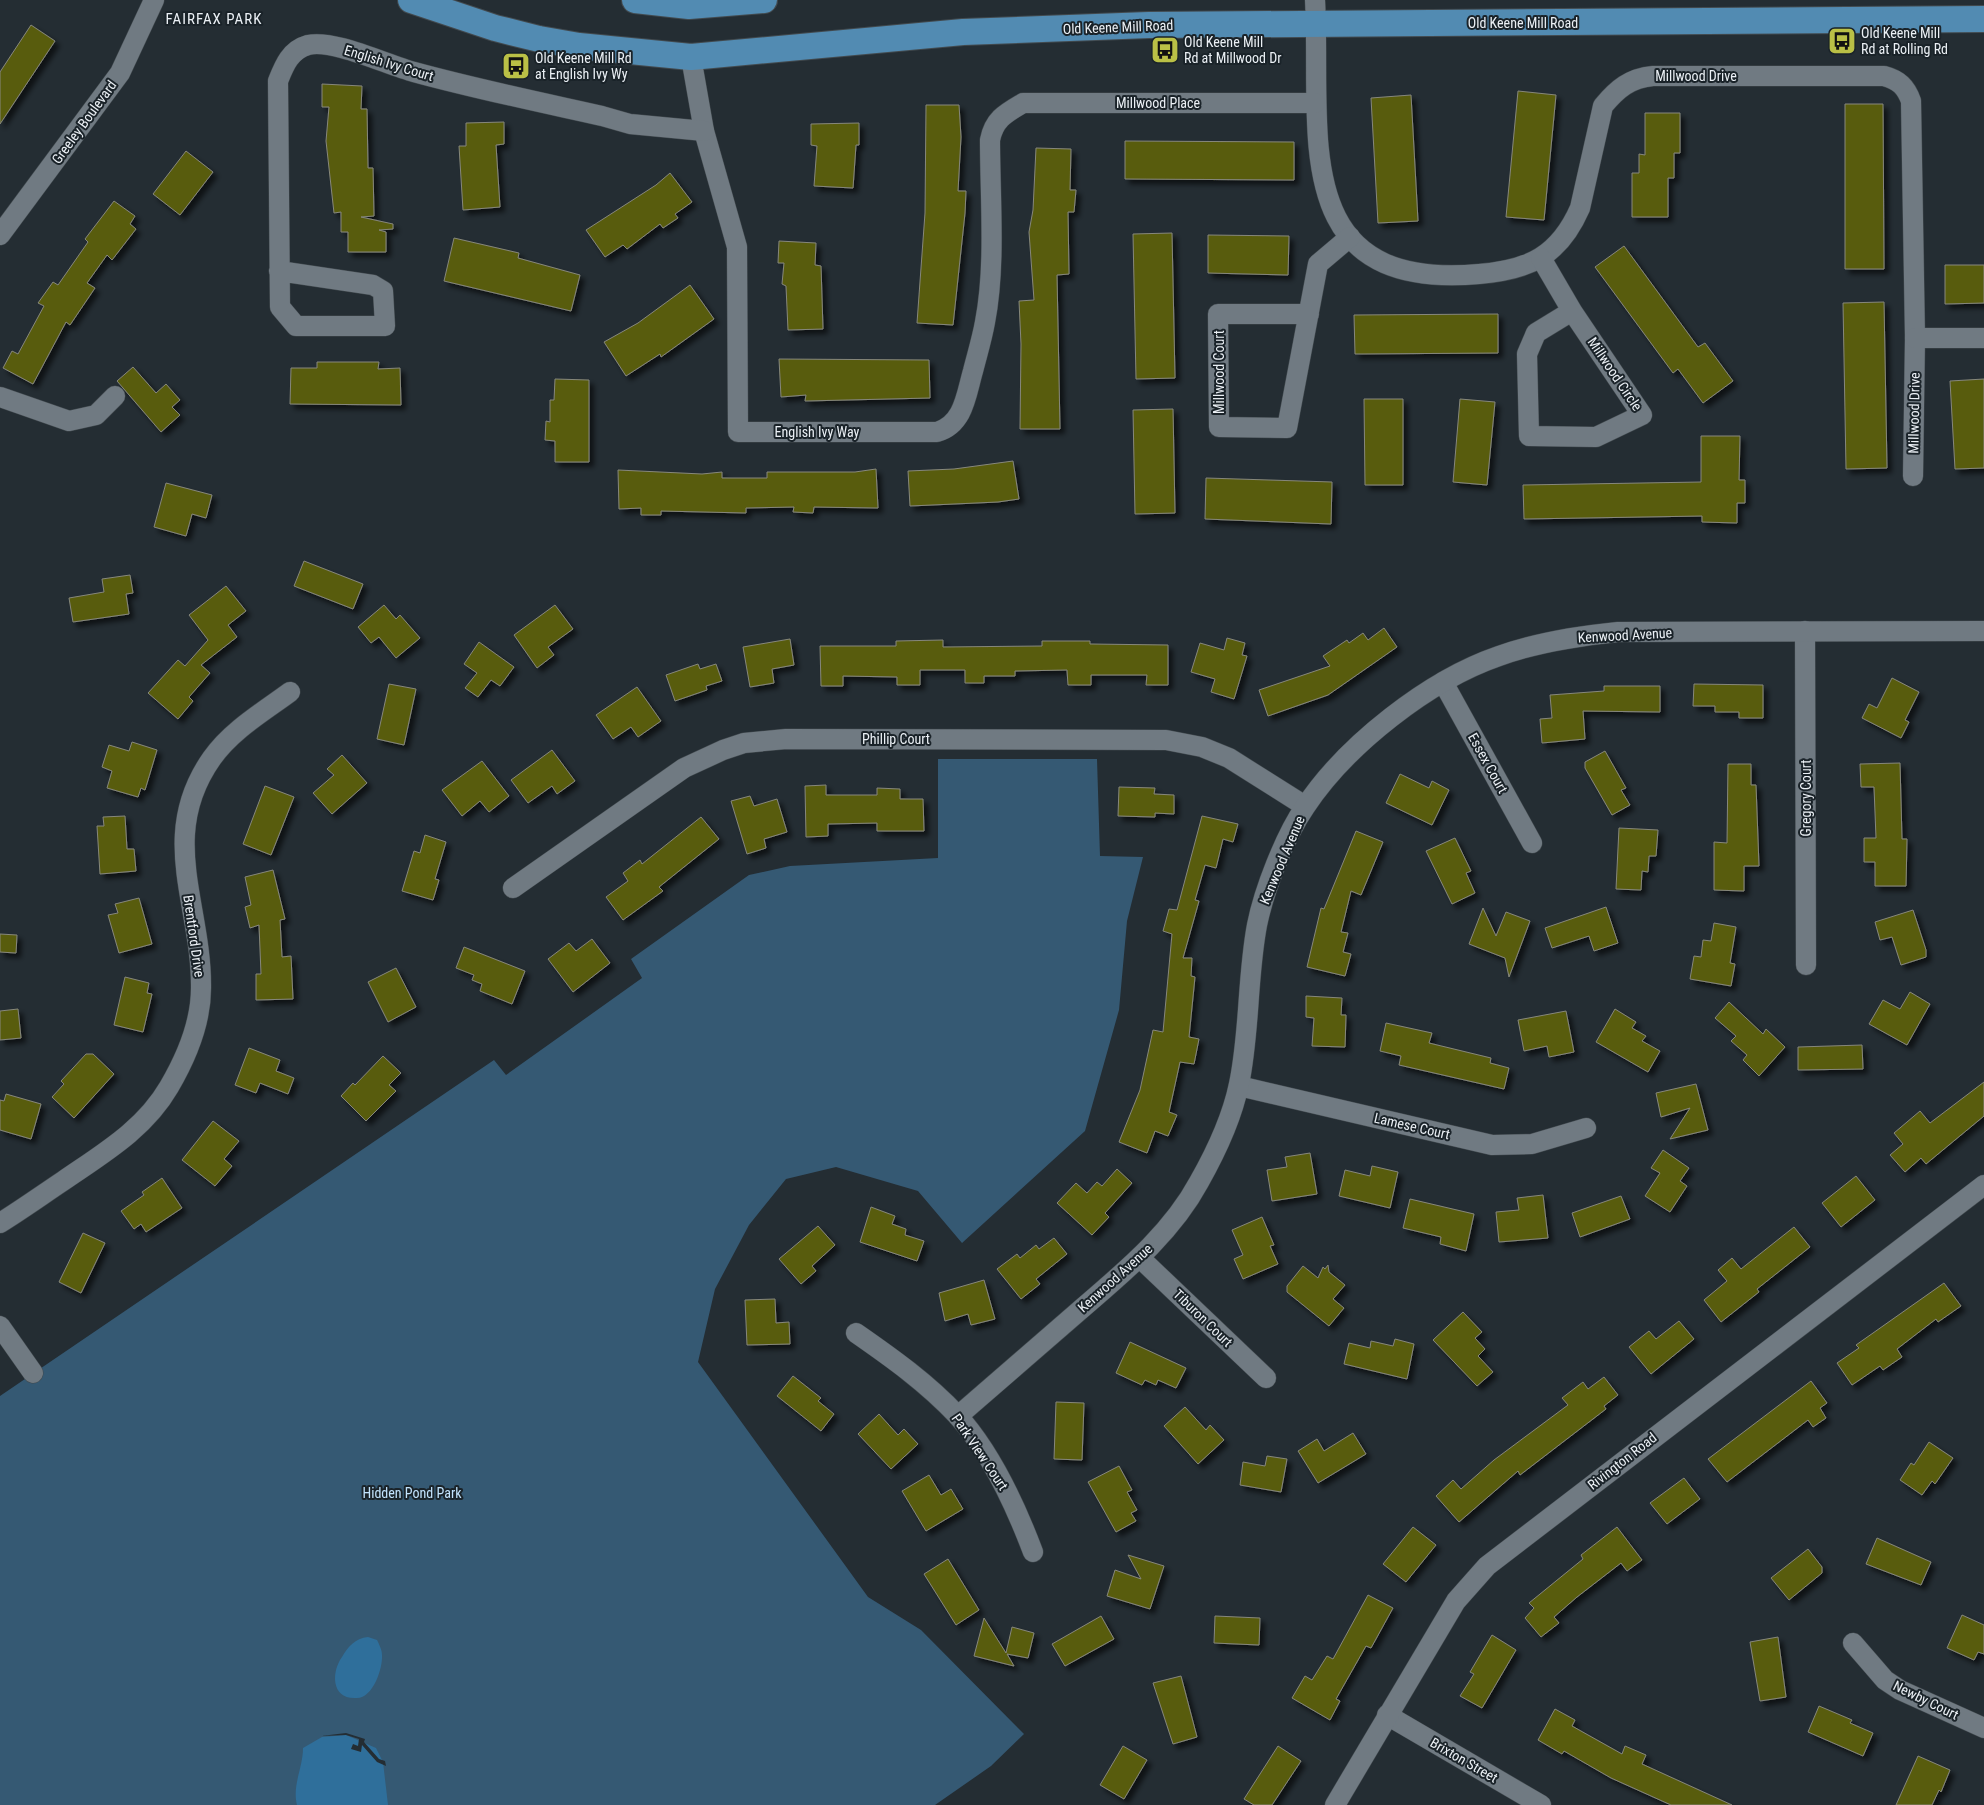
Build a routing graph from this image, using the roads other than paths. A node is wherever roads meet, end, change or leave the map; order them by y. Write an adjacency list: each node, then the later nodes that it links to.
1 (154, 0): 11 (street, Greeley Boulevard)
2 (410, 0): 7 (main road, Old Keene Mill Road)
3 (636, 0): 4 (main road)
4 (764, 0)
5 (1316, 12): 6 (main road, Old Keene Mill Road); 7 (main road, Old Keene Mill Road); 8 (street, Millwood Drive)
6 (1984, 19)
7 (692, 57): 10 (street, English Ivy Way)
8 (1315, 102): 9 (street, Millwood Place); 12 (street, Millwood Drive)
9 (1004, 114): 10 (street, English Ivy Way)
10 (704, 131): 14 (street, English Ivy Court)
11 (0, 235)
12 (1350, 237): 13 (street, Millwood Drive); 16 (street, Millwood Court)
13 (1541, 258): 15 (street, Millwood Circle); 17 (street, Millwood Drive)
14 (279, 271): 14 (street, English Ivy Court)
15 (1572, 311): 15 (street, Millwood Circle)
16 (1309, 314): 16 (street, Millwood Court)
17 (1915, 338): 18 (street); 21 (street, Millwood Drive)
18 (1984, 338)
19 (115, 396): 20 (street)
20 (0, 398)
21 (1913, 476)
22 (1805, 631): 23 (street, Kenwood Avenue); 24 (street, Kenwood Avenue); 29 (street, Gregory Court)
23 (1984, 631)
24 (1443, 682): 26 (street, Kenwood Avenue); 27 (street, Essex Court)
25 (290, 692): 33 (street, Brentford Drive)
26 (1305, 806): 28 (street, Phillip Court); 30 (street, Kenwood Avenue)
27 (1532, 843)
28 (513, 888)
29 (1806, 965)
30 (1239, 1086): 31 (street, Lamese Court); 34 (street, Kenwood Avenue)
31 (1586, 1128)
32 (1984, 1184): 42 (street, Rivington Road)
33 (0, 1224)
34 (1140, 1258): 38 (street, Tiburon Court); 39 (street, Kenwood Avenue)
35 (0, 1326): 37 (street)
36 (856, 1332): 39 (street, Park View Court)
37 (33, 1373)
38 (1266, 1378)
39 (958, 1416): 40 (street, Park View Court)
40 (1032, 1552)
41 (1853, 1643): 43 (street, Newby Court)
42 (1387, 1716): 44 (street, Rivington Road); 45 (street, Brixton Street)
43 (1984, 1728)
44 (1334, 1805)
45 (1541, 1805)

